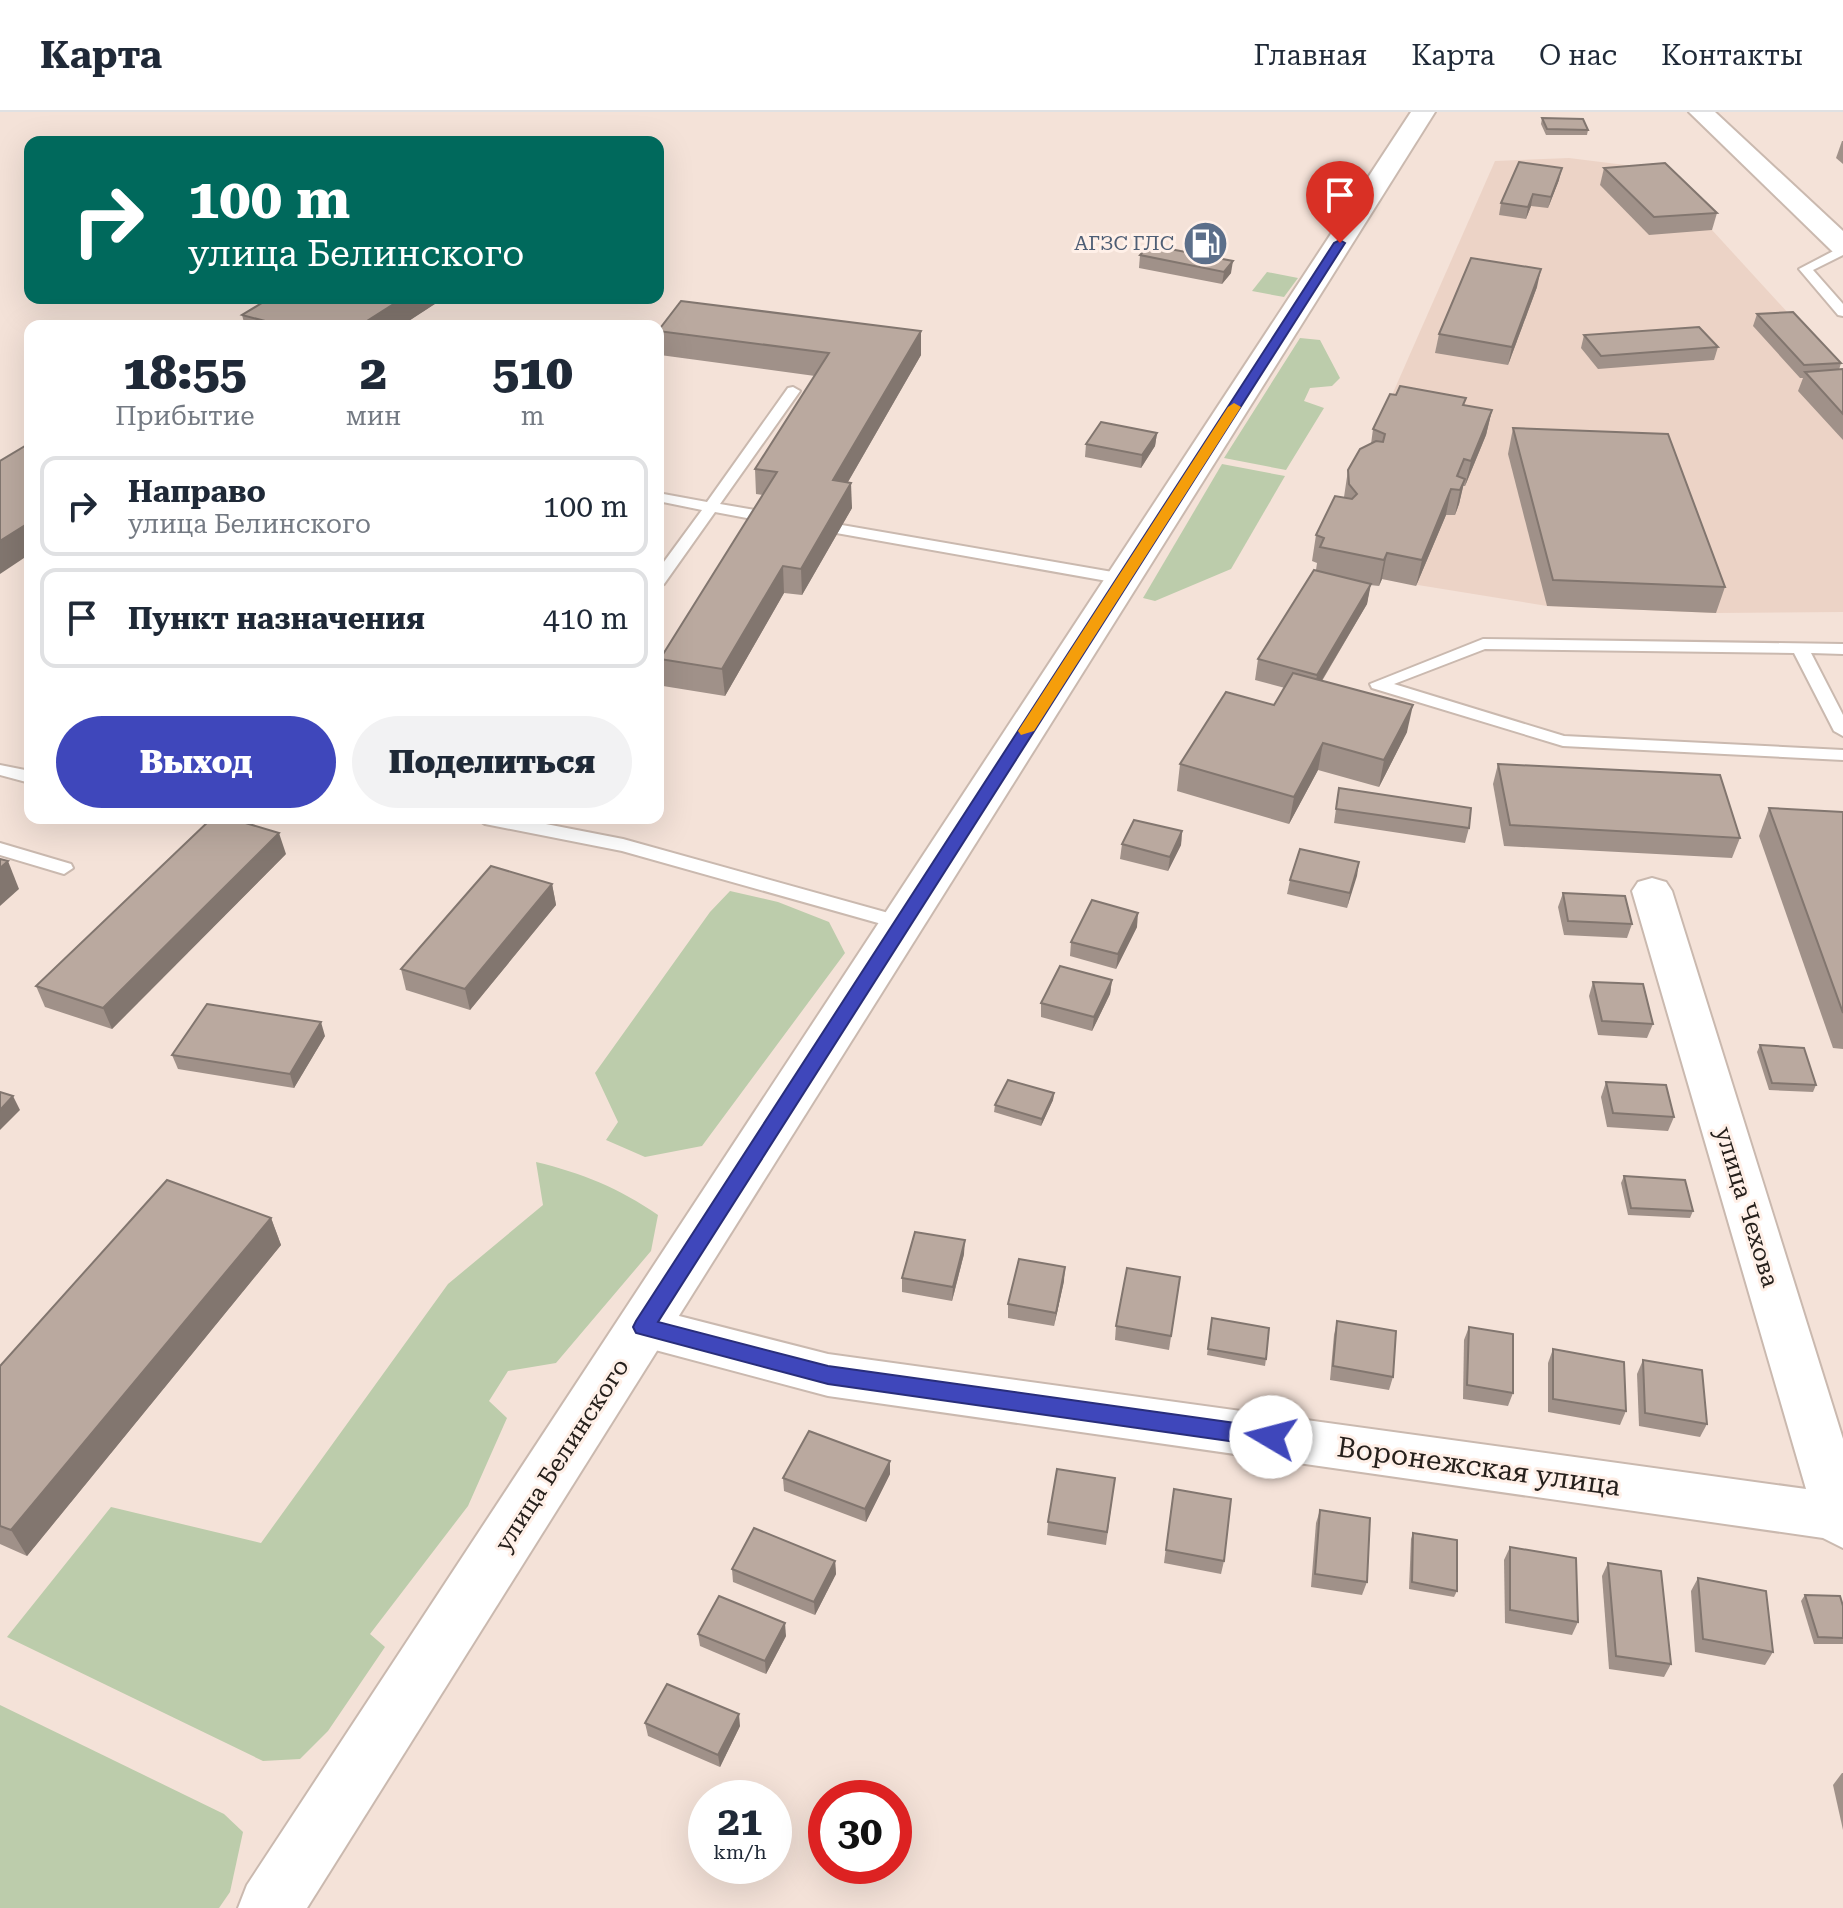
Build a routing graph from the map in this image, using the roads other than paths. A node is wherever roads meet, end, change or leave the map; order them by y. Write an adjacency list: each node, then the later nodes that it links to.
1 (1423, 112): 9 (main road, улица Белинского)
2 (1701, 112): 3 (main road)
3 (1843, 248): 4 (lane)
4 (1843, 312)
5 (793, 391): 7 (lane)
6 (664, 498): 7 (lane)
7 (711, 507): 8 (lane); 9 (lane)
8 (664, 573)
9 (1124, 579): 20 (main road, улица Белинского)
10 (1843, 649): 11 (lane)
11 (1801, 650): 12 (lane); 13 (lane)
12 (1843, 731)
13 (1843, 755)
14 (0, 770): 15 (lane)
15 (24, 776)
16 (516, 824): 20 (lane)
17 (0, 849): 18 (lane)
18 (64, 868)
19 (1652, 891): 22 (street, улица Чехова)
20 (903, 924): 21 (main road, улица Белинского)
21 (644, 1327): 22 (street, Воронежская улица); 23 (main road, улица Белинского)
22 (1842, 1519)
23 (270, 1908)

